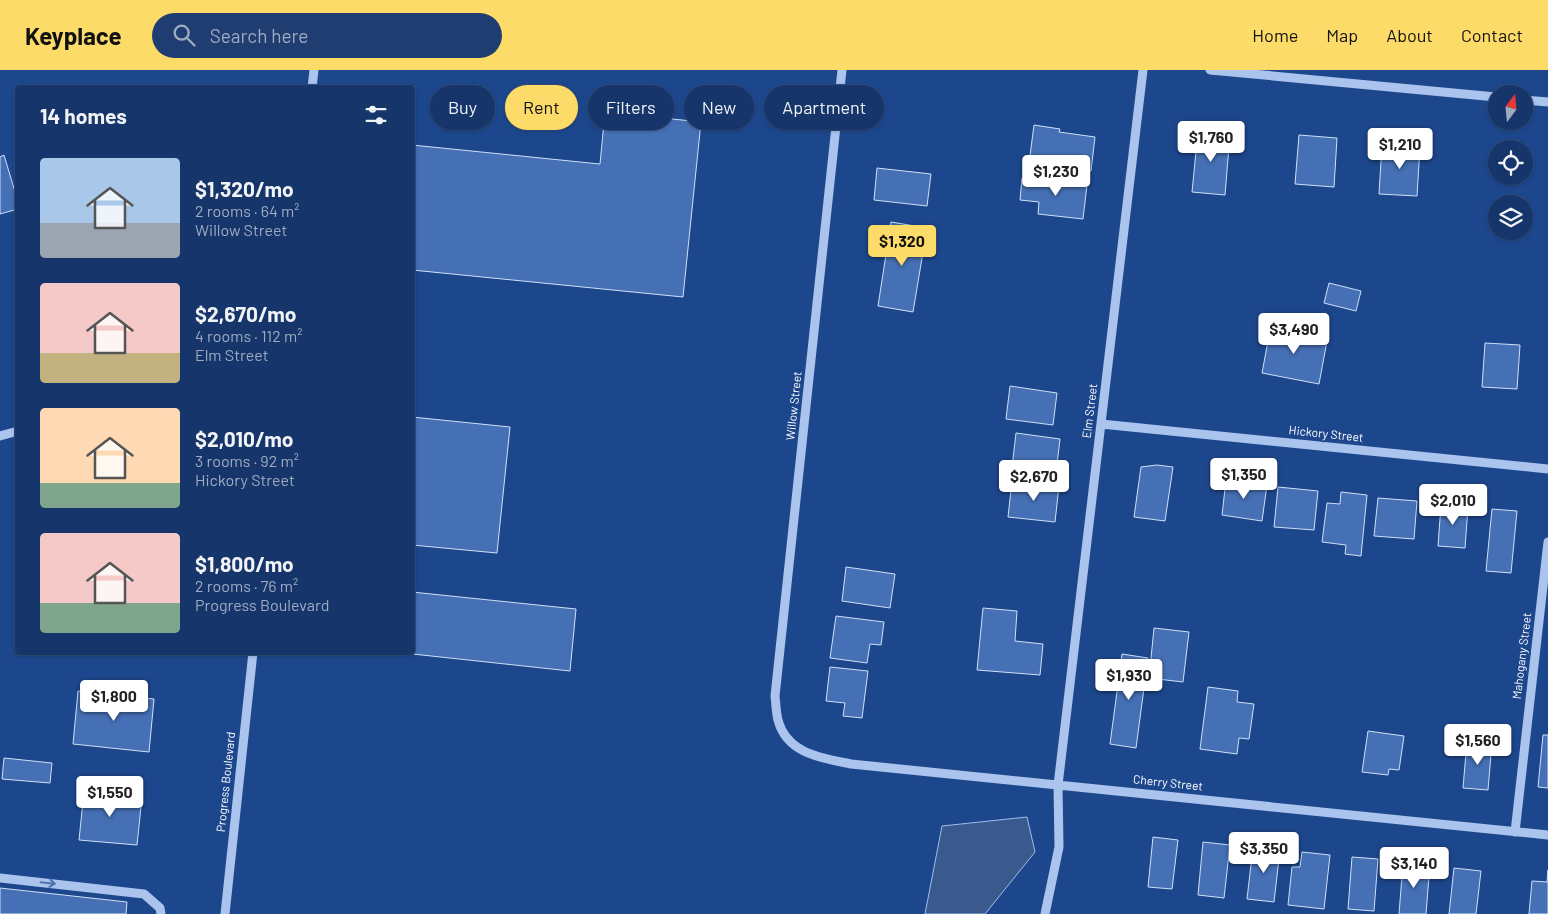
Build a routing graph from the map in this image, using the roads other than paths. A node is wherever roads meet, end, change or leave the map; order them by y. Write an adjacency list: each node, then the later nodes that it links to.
1 (314, 70): 5 (street)
2 (842, 70): 15 (street, Willow Street)
3 (1142, 70): 9 (street, Elm Street)
4 (1210, 70): 6 (street)
5 (312, 85)
6 (1488, 96)
7 (1533, 101): 8 (street)
8 (1548, 102)
9 (1101, 424): 12 (street, Hickory Street); 16 (street, Elm Street)
10 (15, 432): 11 (street)
11 (0, 436)
12 (1548, 469)
13 (1548, 542): 17 (street, Mahogany Street)
14 (253, 655): 21 (street, Progress Boulevard)
15 (789, 742): 16 (street, Cherry Street)
16 (1058, 784): 17 (street, Cherry Street); 22 (street, Elm Street)
17 (1515, 832): 18 (street, Cherry Street)
18 (1548, 835)
19 (0, 878): 20 (street, one-way to 20)
20 (162, 914)
21 (224, 914)
22 (1045, 914)

